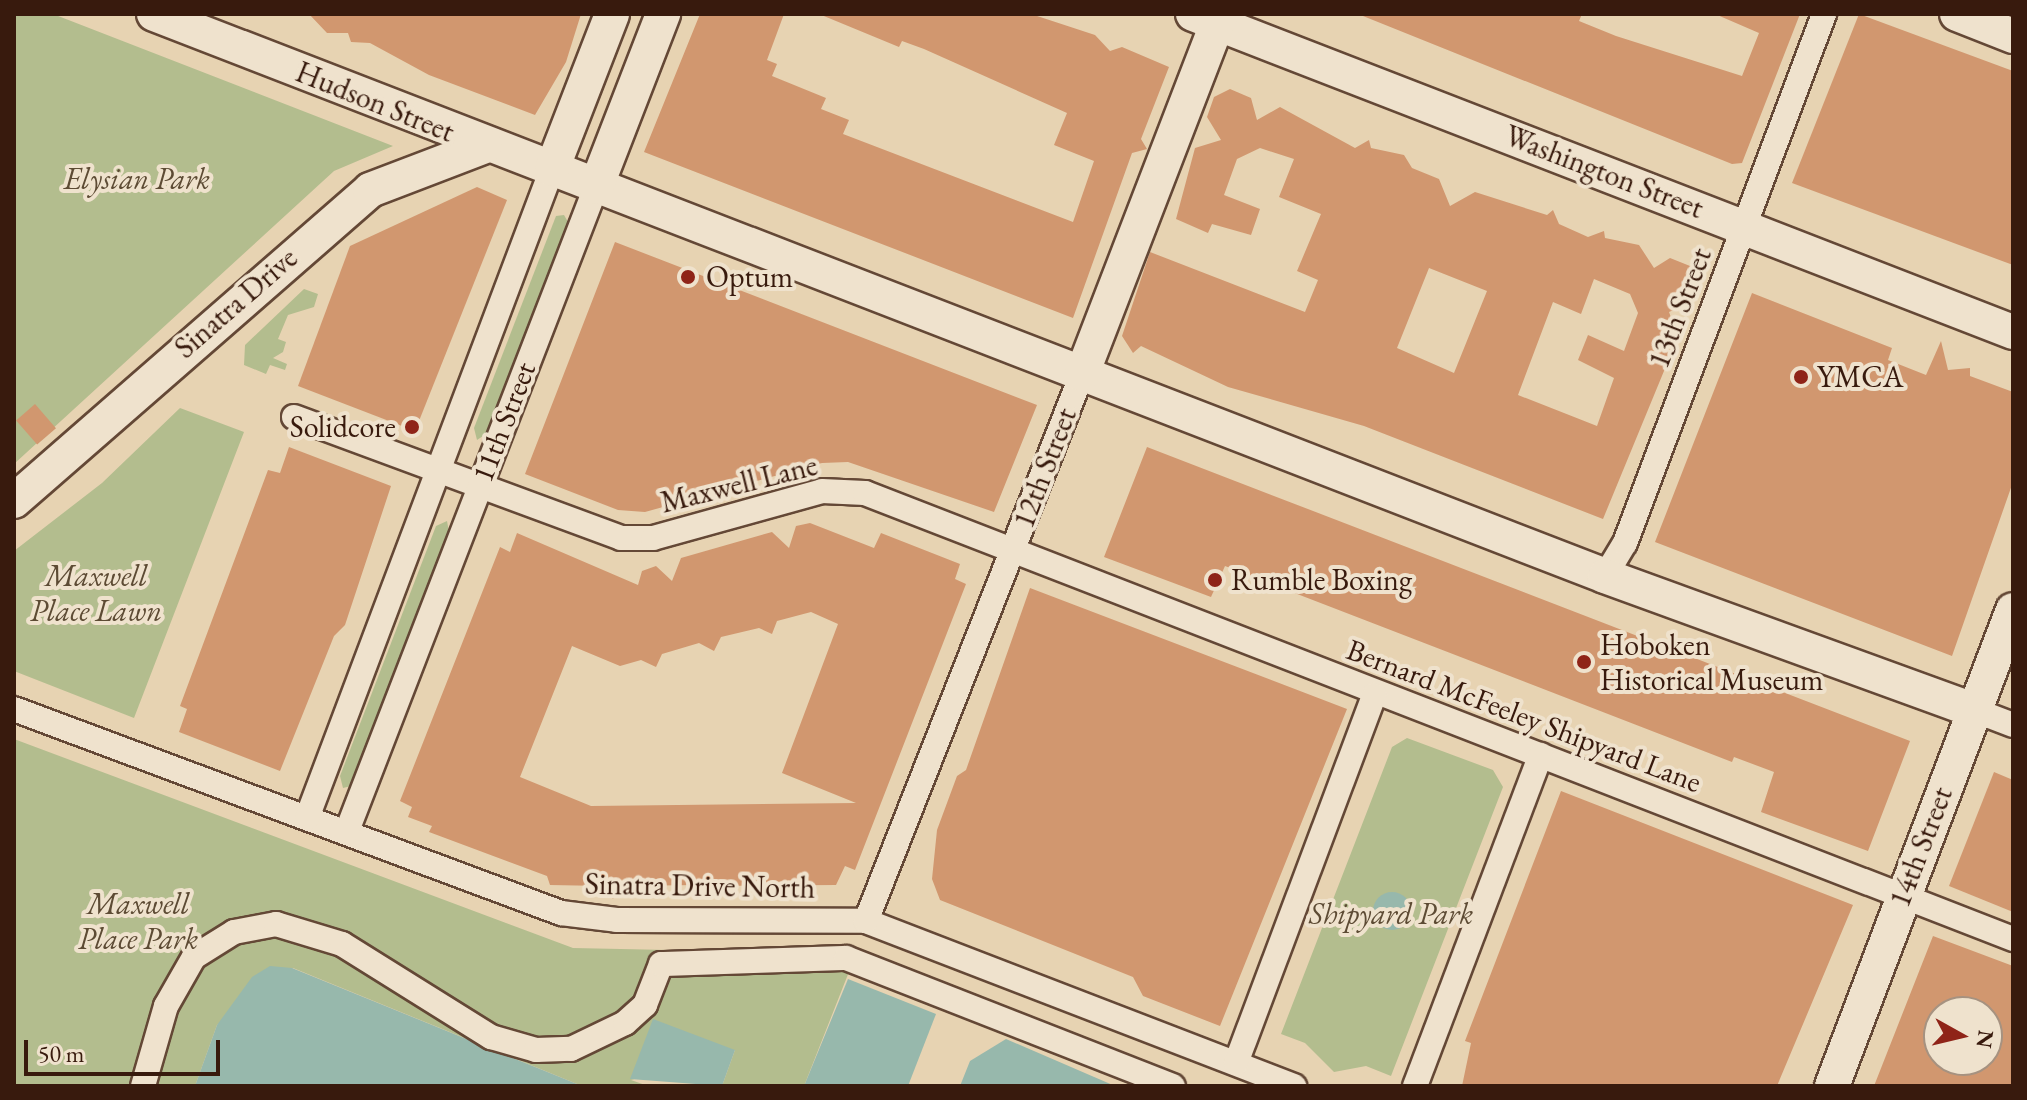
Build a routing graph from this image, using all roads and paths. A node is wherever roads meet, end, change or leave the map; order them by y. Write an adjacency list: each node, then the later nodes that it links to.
1 (154, 14): 8 (street, Hudson Street)
2 (612, 14): 9 (street, 11th Street)
3 (663, 14): 10 (street, 11th Street)
4 (1824, 14): 11 (street, 13th Street)
5 (1957, 14): 7 (street)
6 (1210, 17): 11 (street, Washington Street); 13 (street, 12th Street)
7 (2013, 36)
8 (485, 146): 9 (street, Hudson Street); 17 (street, Sinatra Drive)
9 (552, 169): 10 (street, Hudson Street); 15 (street, 11th Street)
10 (596, 187): 13 (street, Hudson Street); 16 (street, 11th Street)
11 (1745, 226): 12 (street, Washington Street); 19 (street, 13th Street)
12 (2013, 332)
13 (1082, 374): 18 (street, 12th Street); 19 (street, Hudson Street)
14 (294, 417): 15 (street, Maxwell Lane)
15 (438, 473): 16 (street, Maxwell Lane); 26 (street, 11th Street)
16 (478, 488): 18 (street, Maxwell Lane); 27 (street, 11th Street)
17 (14, 501)
18 (1013, 551): 21 (street, Bernard McFeeley Shipyard Lane); 29 (street, 12th Street)
19 (1605, 576): 23 (street, Hudson Street)
20 (2013, 610): 23 (street, 14th Street)
21 (1374, 695): 25 (street, Bernard McFeeley Shipyard Lane); 31 (street)
22 (14, 709): 26 (street, Sinatra Drive North)
23 (1974, 710): 24 (street); 28 (street, 14th Street)
24 (2013, 725)
25 (1541, 755): 28 (street, Bernard McFeeley Shipyard Lane); 35 (street)
26 (307, 818): 27 (street, Sinatra Drive North)
27 (347, 831): 29 (street, Sinatra Drive North)
28 (1902, 895): 30 (street, Bernard McFeeley Shipyard Lane); 36 (street, 14th Street)
29 (866, 921): 31 (street, Sinatra Drive North)
30 (2013, 939)
31 (1236, 1063): 34 (street, Sinatra Drive North)
32 (143, 1086): 33 (street)
33 (1173, 1086)
34 (1294, 1086)
35 (1415, 1086)
36 (1832, 1086)

